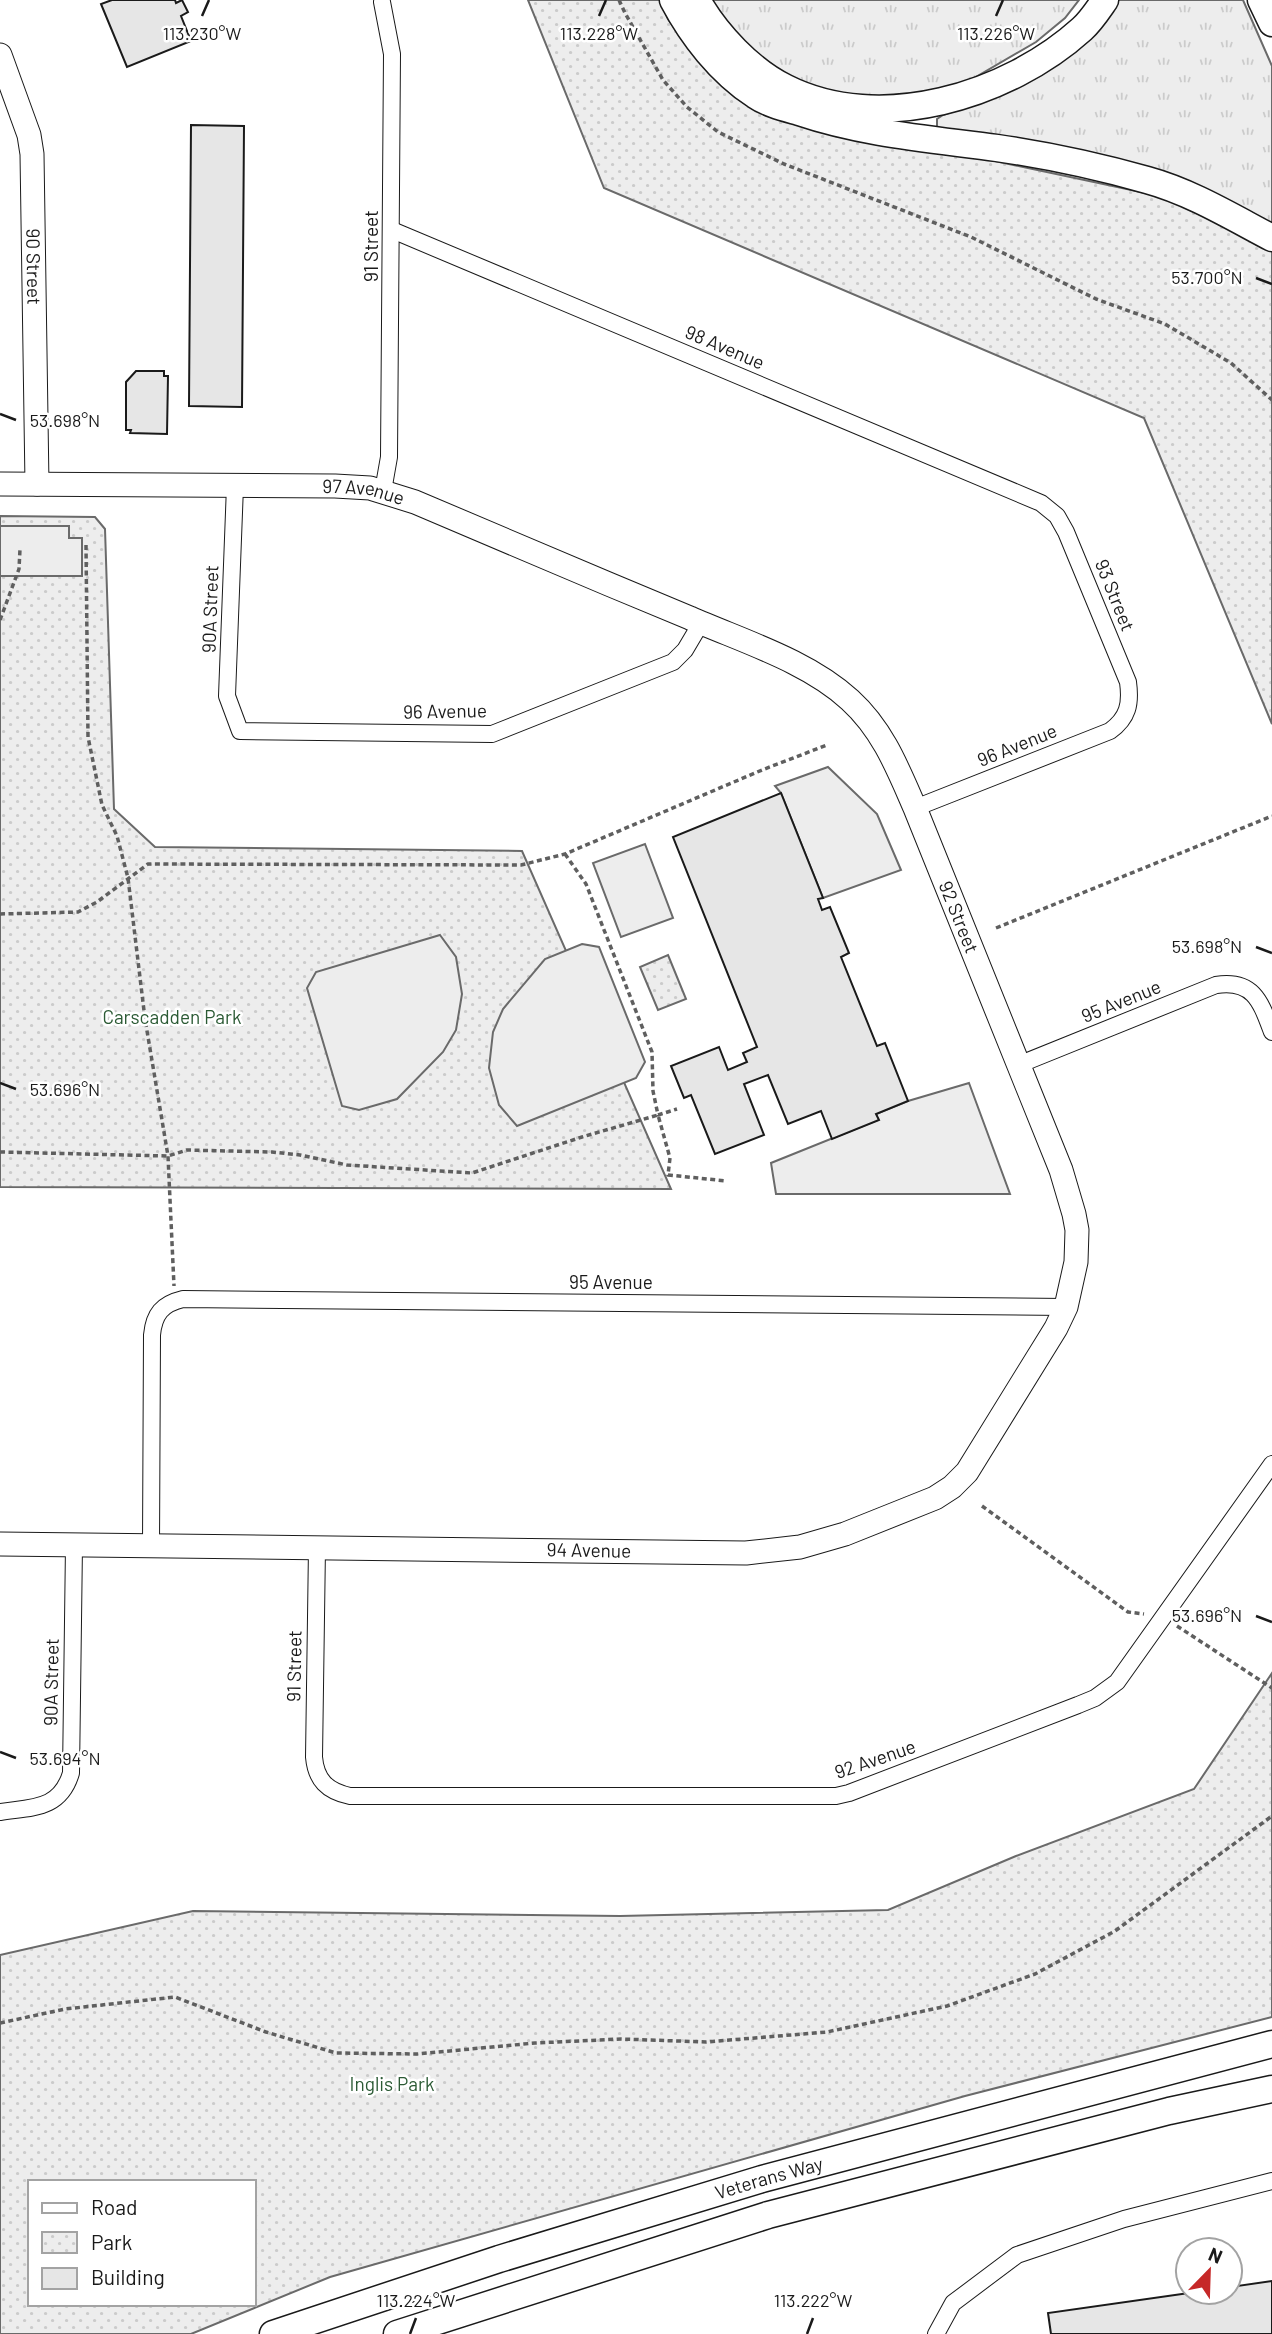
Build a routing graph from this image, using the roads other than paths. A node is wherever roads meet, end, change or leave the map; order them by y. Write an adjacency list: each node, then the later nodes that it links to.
1 (673, 0): 9 (main road)
2 (696, 0): 3 (main road)
3 (1105, 0)
4 (1262, 0): 6 (main road)
5 (382, 2): 8 (street, 91 Street)
6 (1272, 23)
7 (0, 55): 11 (street, 90 Street)
8 (393, 230): 13 (street, 91 Street); 14 (street, 98 Avenue)
9 (1272, 238)
10 (0, 484): 11 (street, 97 Avenue)
11 (37, 484): 12 (street, 97 Avenue)
12 (235, 486): 13 (street, 97 Avenue); 17 (street, 90A Street)
13 (383, 491): 15 (street, 97 Avenue)
14 (1041, 503): 16 (street, 93 Street)
15 (701, 623): 17 (street, 96 Avenue); 18 (street, 92 Street)
16 (1128, 712): 18 (street, 96 Avenue)
17 (240, 731)
18 (915, 808): 20 (street, 92 Street)
19 (1272, 1032): 20 (street, 95 Avenue)
20 (1018, 1065): 21 (street, 92 Street)
21 (1066, 1307): 25 (street, 95 Avenue); 26 (street, 94 Avenue)
22 (1272, 1464): 27 (street, 92 Avenue)
23 (0, 1544): 24 (street, 94 Avenue)
24 (74, 1545): 25 (street, 94 Avenue); 28 (street, 90A Street)
25 (151, 1545): 26 (street, 94 Avenue)
26 (317, 1547): 27 (street, 91 Street)
27 (323, 1785)
28 (0, 1812)
29 (1272, 2044): 32 (main road, Veterans Way)
30 (1272, 2088): 33 (main road, Veterans Way)
31 (1272, 2181): 34 (street)
32 (273, 2334)
33 (397, 2334)
34 (936, 2334)

